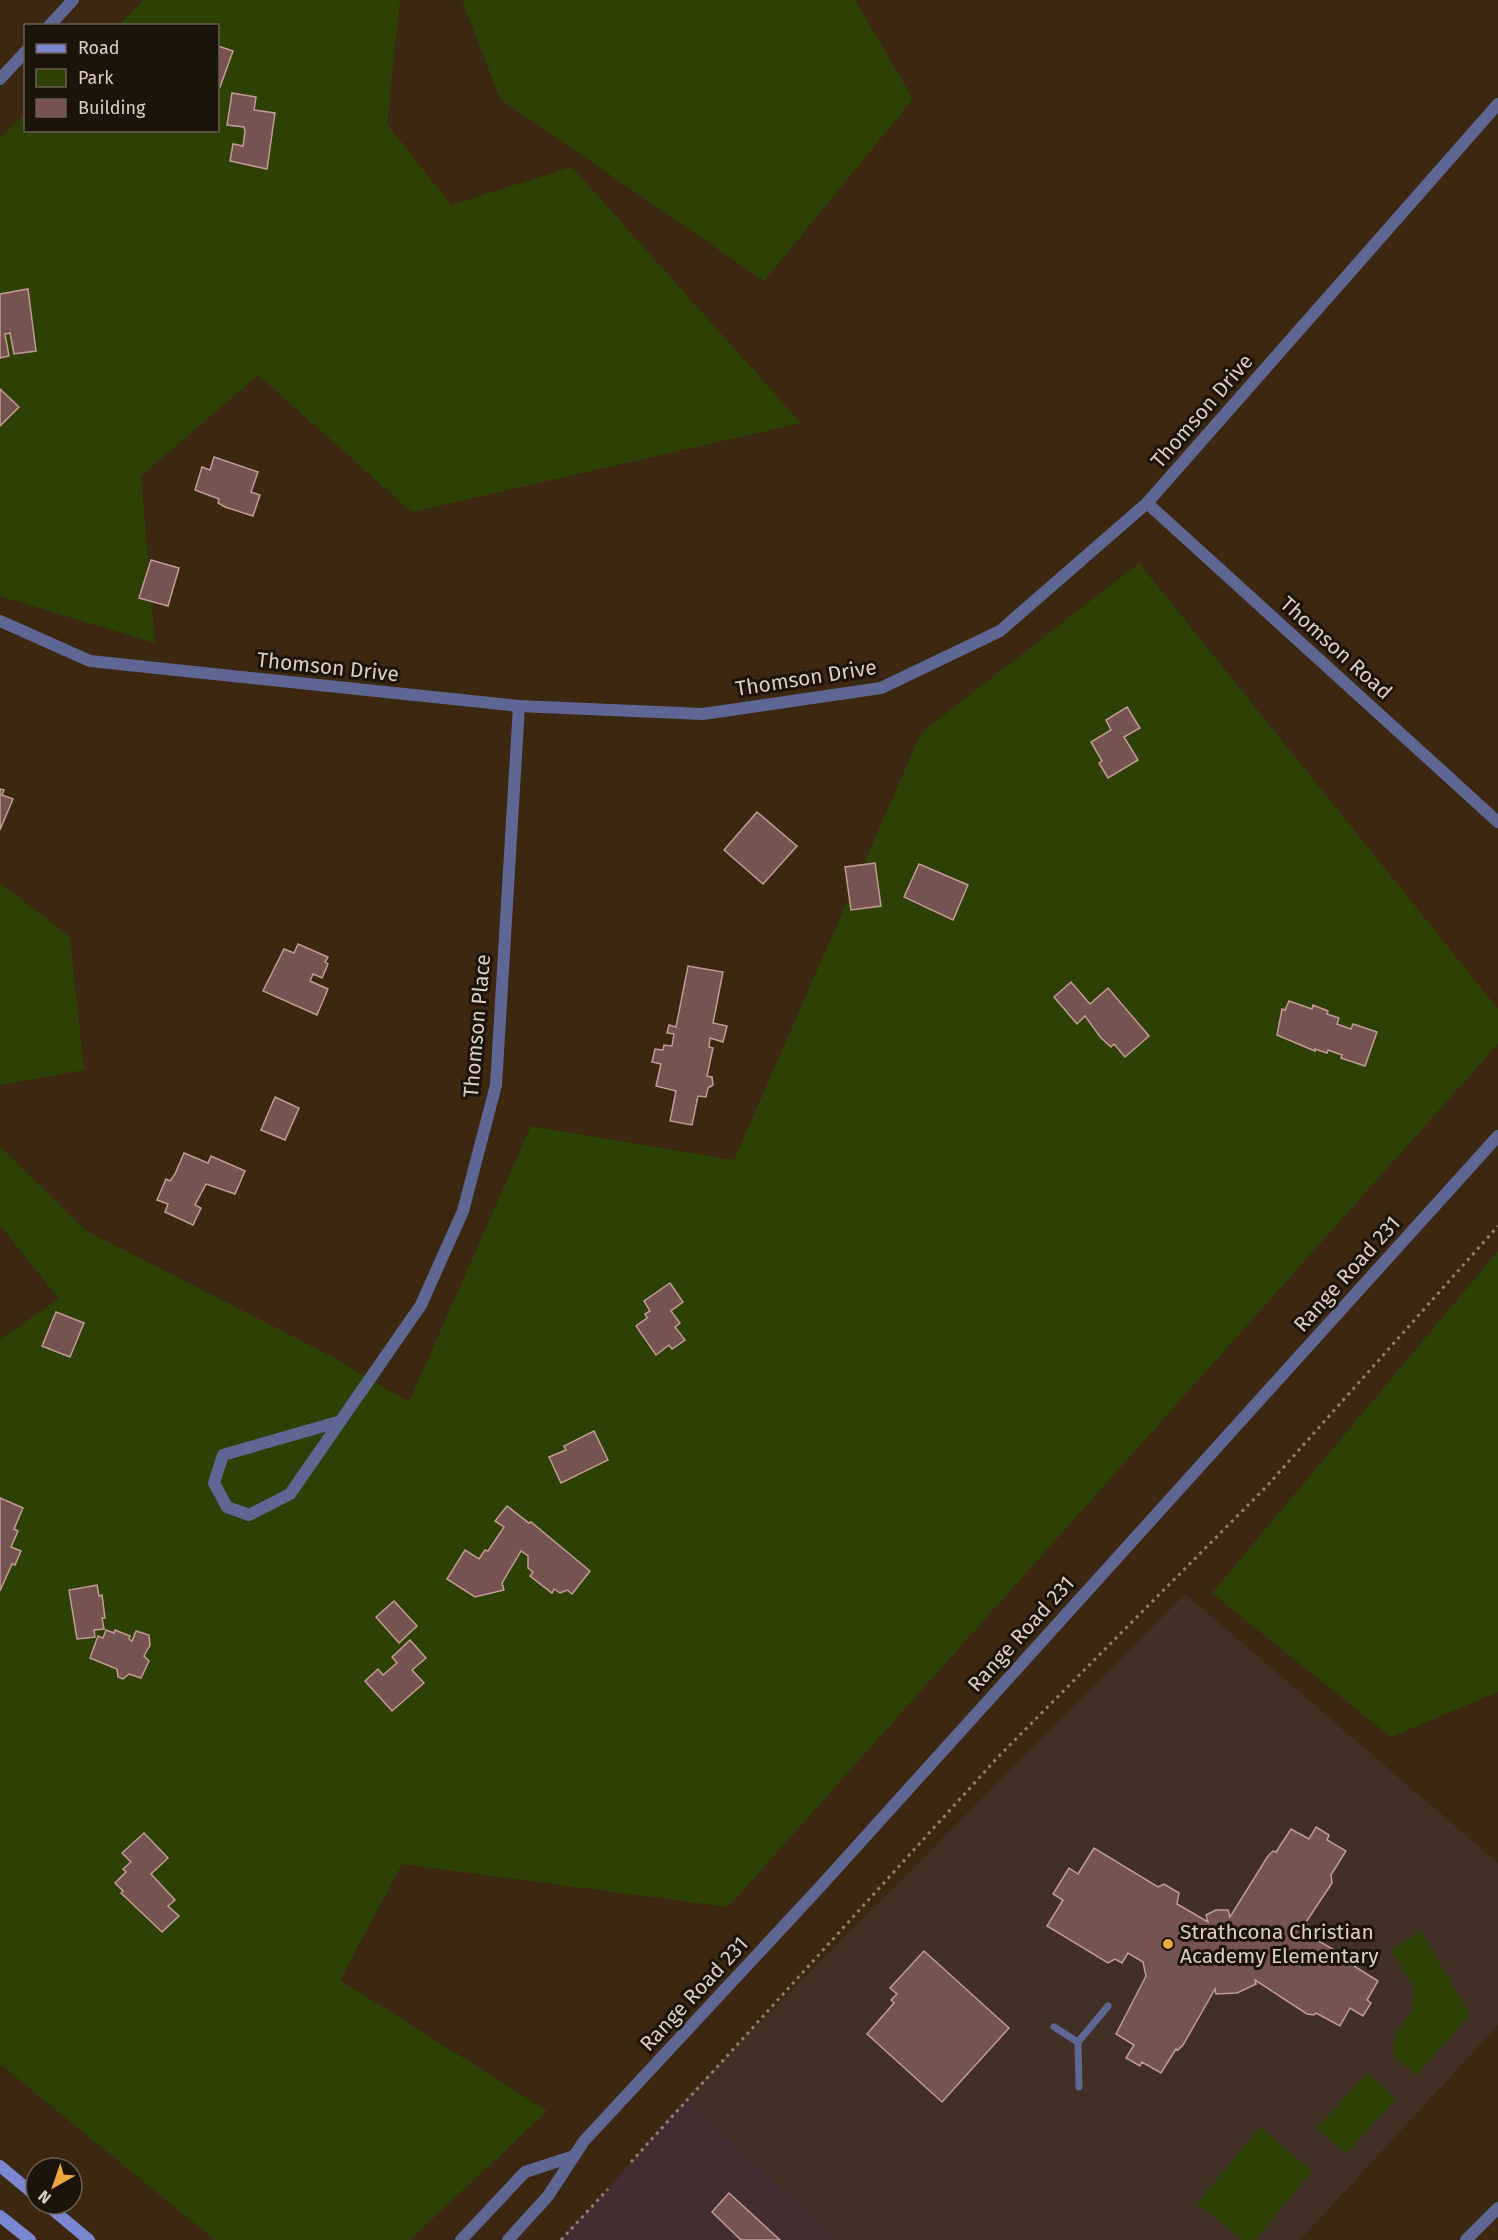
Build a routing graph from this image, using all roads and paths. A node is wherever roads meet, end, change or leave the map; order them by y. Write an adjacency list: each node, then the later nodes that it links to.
1 (73, 0): 2 (street)
2 (52, 24)
3 (24, 53): 4 (street)
4 (0, 79)
5 (1498, 104): 6 (street, Thomson Drive)
6 (1147, 503): 8 (street, Thomson Drive); 9 (street, Thomson Road)
7 (0, 621): 8 (street, Thomson Drive)
8 (519, 706): 12 (street, Thomson Place)
9 (1498, 822)
10 (1498, 1136): 17 (street, Range Road 231)
11 (1498, 1226): 18 (path)
12 (341, 1421): 12 (street, Thomson Place)
13 (1108, 2006): 15 (lane)
14 (1054, 2027): 15 (lane)
15 (1078, 2042): 16 (lane)
16 (1079, 2087)
17 (571, 2157): 27 (street, Range Road 231); 28 (street, Range Road 231)
18 (631, 2162)
19 (0, 2166): 20 (main road)
20 (24, 2186)
21 (608, 2190): 29 (path)
22 (1498, 2208): 30 (street)
23 (0, 2216): 25 (main road)
24 (60, 2216): 26 (main road)
25 (30, 2240)
26 (89, 2240)
27 (461, 2240)
28 (508, 2240)
29 (561, 2240)
30 (1466, 2240)

